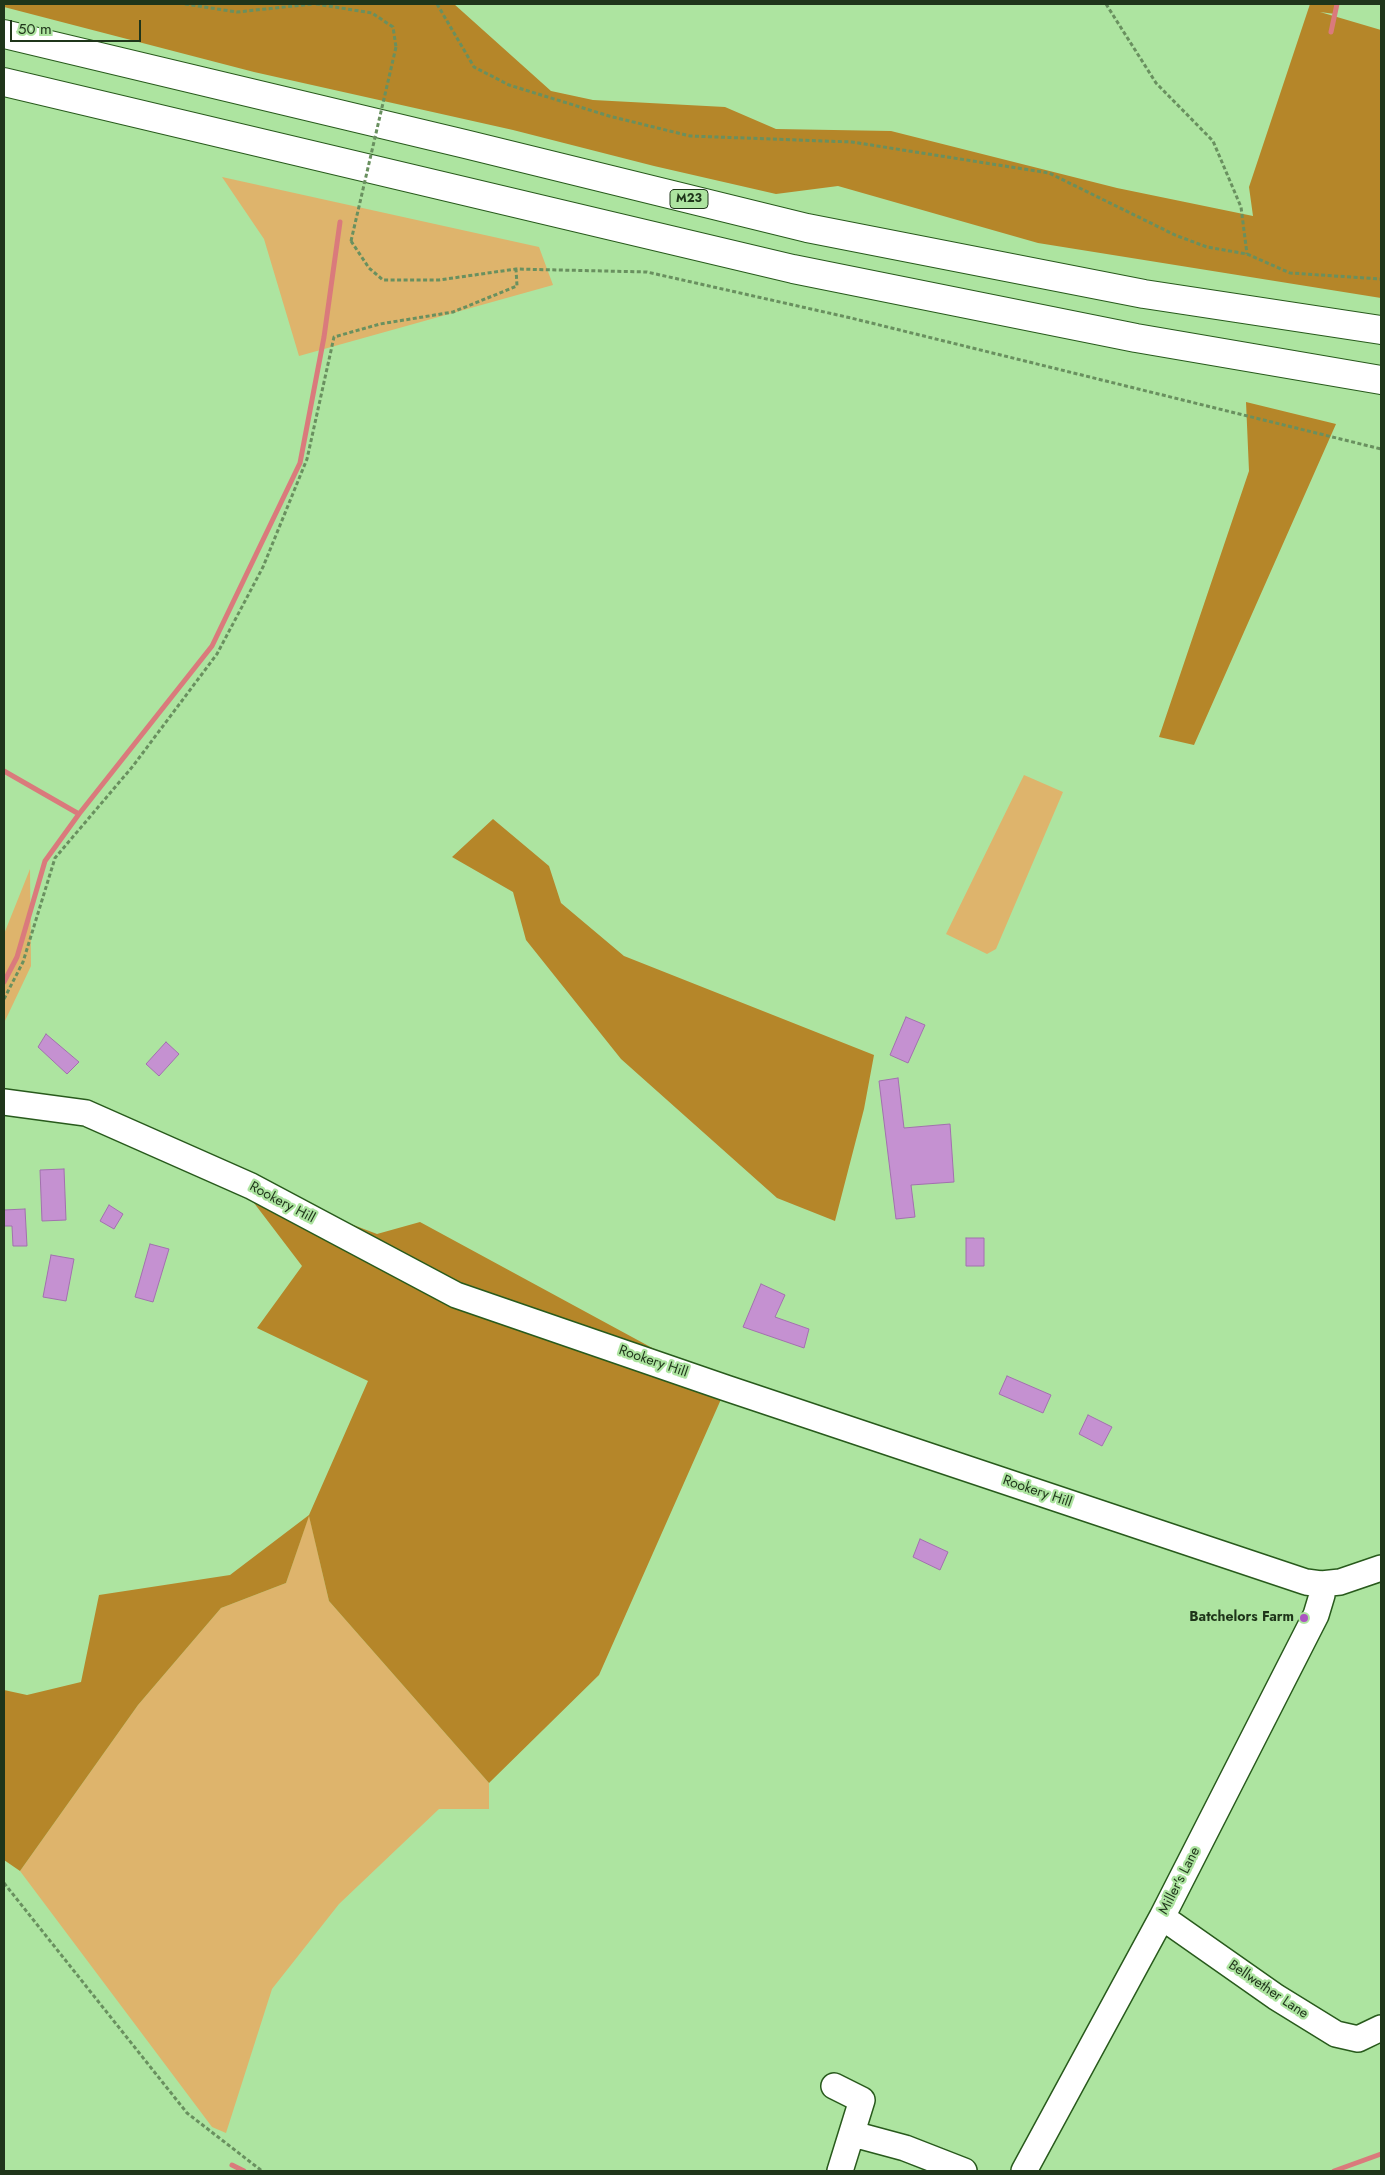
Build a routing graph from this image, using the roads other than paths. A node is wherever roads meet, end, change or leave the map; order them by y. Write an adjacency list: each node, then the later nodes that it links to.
1 (4, 34): 3 (highway, M23)
2 (4, 82): 4 (highway)
3 (1381, 330)
4 (1381, 380)
5 (4, 1102): 7 (street, Rookery Hill)
6 (1381, 1568): 7 (street)
7 (1321, 1584): 8 (street, Miller's Lane)
8 (1162, 1918): 9 (street, Bellwether Lane); 14 (street, Miller's Lane)
9 (1381, 2028)
10 (834, 2086): 11 (street)
11 (853, 2134): 12 (street); 13 (street)
12 (840, 2171)
13 (964, 2171)
14 (1024, 2171)

